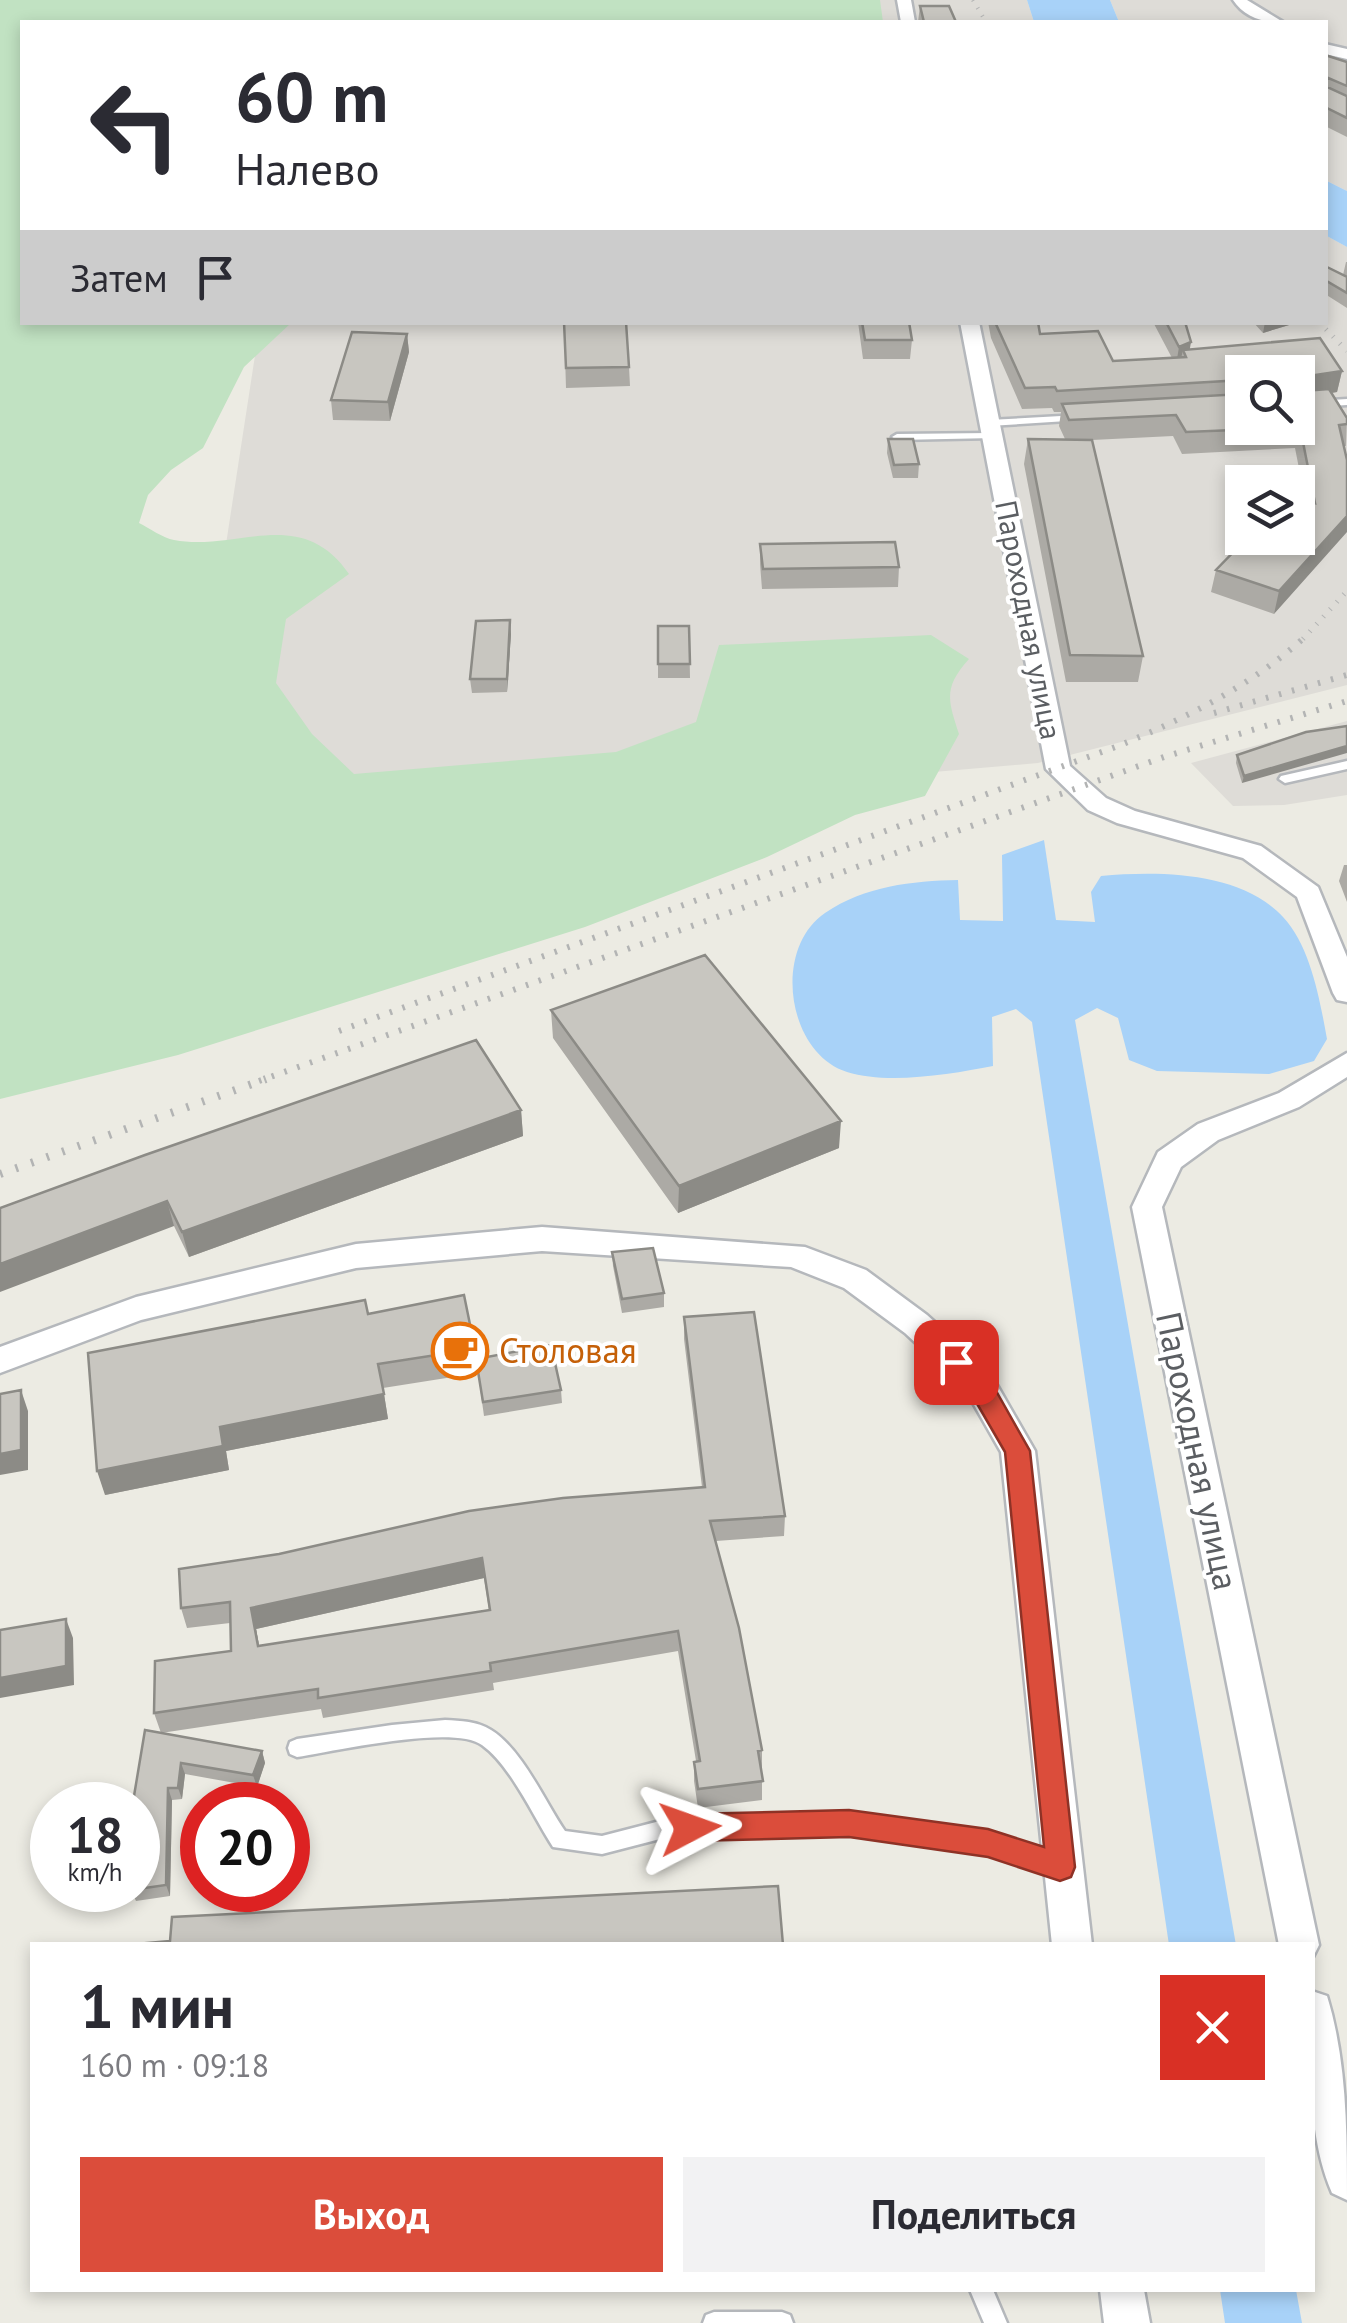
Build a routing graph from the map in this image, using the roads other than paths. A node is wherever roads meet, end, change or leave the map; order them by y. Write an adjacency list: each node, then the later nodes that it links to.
1 (1240, 0): 2 (street)
2 (1268, 20)
3 (969, 325): 7 (street, Пароходная улица)
4 (1347, 402): 5 (lane)
5 (1315, 404)
6 (1102, 416): 7 (lane)
7 (990, 430): 8 (lane); 11 (street, Пароходная улица)
8 (897, 437)
9 (1347, 765): 10 (lane)
10 (1286, 779)
11 (1347, 993)
12 (1347, 1063): 17 (street, Пароходная улица)
13 (0, 1360): 15 (street)
14 (297, 1748): 15 (lane)
15 (1060, 1867): 16 (street)
16 (1072, 1942)
17 (1298, 1942)
18 (1315, 2025): 19 (street)
19 (1347, 2178)
20 (982, 2292): 24 (lane)
21 (1122, 2292): 25 (street)
22 (714, 2323): 23 (lane)
23 (782, 2323)
24 (996, 2323)
25 (1127, 2323)

